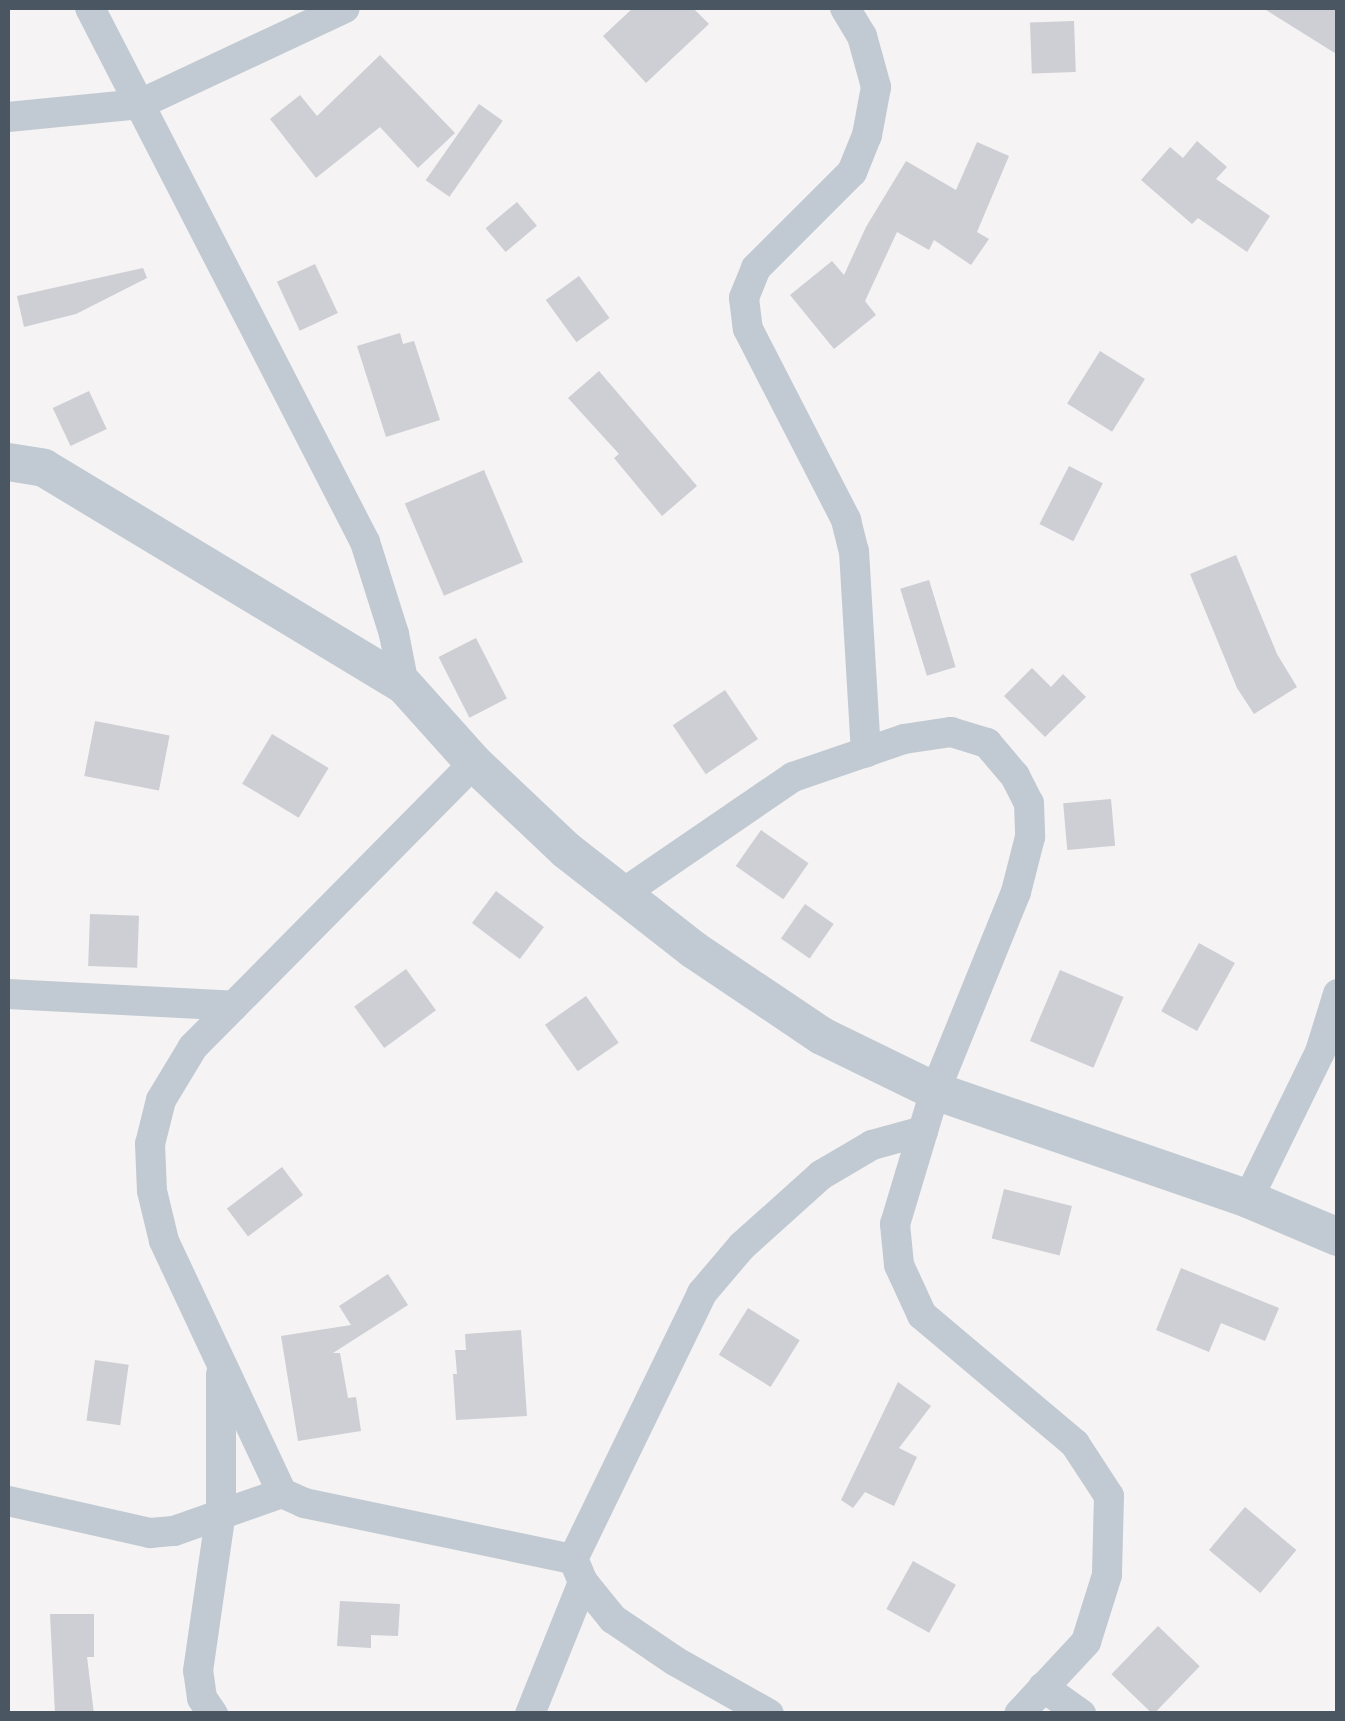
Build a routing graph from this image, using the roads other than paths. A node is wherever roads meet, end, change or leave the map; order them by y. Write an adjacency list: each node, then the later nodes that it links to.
1 (90, 8): 4 (street)
2 (346, 8): 4 (street)
3 (845, 8): 8 (street)
4 (140, 104): 5 (street); 7 (street)
5 (8, 117)
6 (8, 462): 7 (street)
7 (404, 685): 9 (street)
8 (866, 753): 10 (street); 14 (street)
9 (474, 763): 10 (street); 13 (street)
10 (622, 894): 14 (street)
11 (8, 994): 13 (street)
12 (1338, 994): 16 (street)
13 (234, 1006): 18 (street)
14 (934, 1091): 15 (street); 16 (street)
15 (923, 1131): 22 (street); 23 (street)
16 (1248, 1199): 17 (street)
17 (1338, 1237)
18 (221, 1370): 19 (street); 21 (street)
19 (282, 1493): 21 (street); 22 (street)
20 (8, 1502): 21 (street)
21 (221, 1511): 24 (street)
22 (578, 1570): 25 (street); 26 (street)
23 (1043, 1687): 27 (street); 28 (street)
24 (213, 1714)
25 (530, 1714)
26 (769, 1714)
27 (1019, 1714)
28 (1082, 1714)

